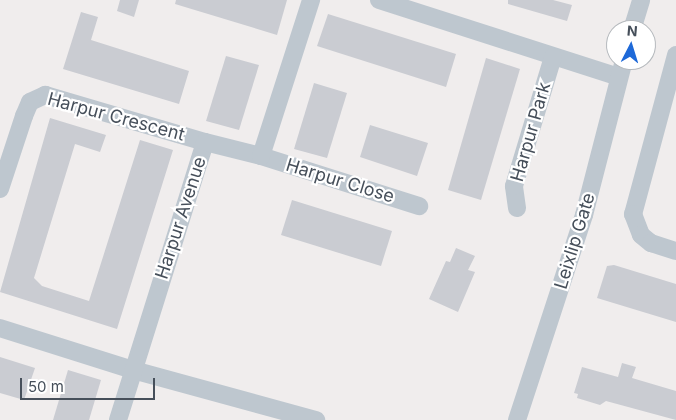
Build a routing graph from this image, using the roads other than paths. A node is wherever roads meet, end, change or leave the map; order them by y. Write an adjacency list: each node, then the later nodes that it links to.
1 (311, 0): 10 (street)
2 (379, 0): 6 (street)
3 (641, 0): 4 (street)
4 (635, 20)
5 (676, 56): 14 (street)
6 (552, 57): 8 (street); 13 (street, Harpur Park)
7 (621, 70): 8 (street, Leixlip Gate)
8 (619, 77): 19 (street, Leixlip Gate)
9 (205, 142): 10 (street, Harpur Avenue); 11 (street, Harpur Crescent); 16 (street, Harpur Avenue)
10 (261, 156): 12 (street, Harpur Close)
11 (0, 189)
12 (419, 206)
13 (517, 208)
14 (676, 251)
15 (0, 328): 16 (street)
16 (133, 370): 17 (street, Harpur Avenue); 18 (street)
17 (118, 420)
18 (316, 420)
19 (516, 420)

